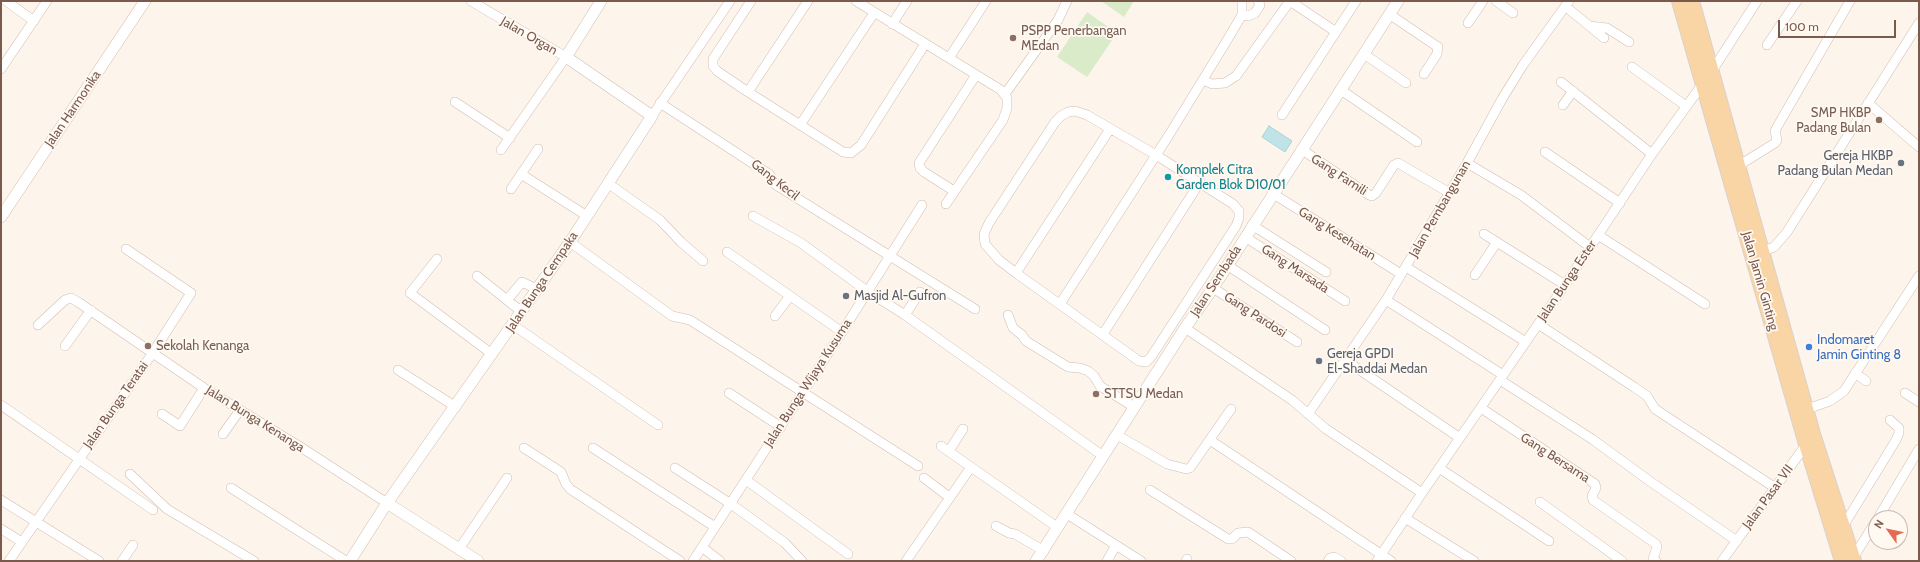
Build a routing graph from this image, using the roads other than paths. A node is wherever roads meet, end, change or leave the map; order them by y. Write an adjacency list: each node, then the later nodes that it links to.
1 (6, 1): 29 (street)
2 (47, 1): 29 (street)
3 (145, 1): 87 (street, Jalan Harmonika)
4 (471, 1): 40 (street, Jalan Organ)
5 (601, 1): 40 (street)
6 (730, 1): 56 (street, Jalan Bunga Cempaka)
7 (751, 1): 53 (street)
8 (808, 1): 53 (street)
9 (856, 1): 25 (street)
10 (907, 1): 32 (street)
11 (986, 1): 41 (street)
12 (1067, 1): 54 (street)
13 (1242, 1): 28 (street)
14 (1258, 1): 28 (street)
15 (1356, 1): 34 (street)
16 (1398, 1): 27 (street, Jalan Sembada)
17 (1483, 1): 30 (street)
18 (1496, 1): 26 (street)
19 (1679, 1): 50 (main road, Jalan Jamin Ginting)
20 (1692, 1): 44 (main road, Jalan Jamin Ginting)
21 (1757, 1): 44 (street, Jalan Bunga Ester)
22 (1850, 1): 74 (street)
23 (1795, 2): 38 (street)
24 (1567, 4): 33 (street); 73 (street, Jalan Pembangunan)
25 (874, 13): 32 (street); 62 (street)
26 (1513, 13)
27 (1389, 14): 39 (street, Jalan Sembada); 45 (street)
28 (1242, 15): 47 (street)
29 (34, 21): 43 (street)
30 (1468, 23)
31 (1919, 23): 57 (street)
32 (892, 24): 37 (street)
33 (1588, 26): 35 (street); 36 (street)
34 (1336, 32): 47 (street); 60 (street)
35 (1604, 38)
36 (1629, 42)
37 (925, 44): 41 (street); 62 (street)
38 (1767, 46)
39 (1364, 54): 49 (street); 51 (street, Jalan Sembada)
40 (566, 57): 61 (street); 64 (street)
41 (949, 58): 46 (street)
42 (1632, 67): 59 (street)
43 (1, 69)
44 (1712, 71): 50 (street, Jalan Bunga Ester); 74 (main road, Jalan Jamin Ginting)
45 (1424, 74)
46 (976, 75): 54 (street); 79 (street)
47 (1203, 80): 71 (street)
48 (1561, 82): 52 (street)
49 (1406, 83)
50 (1702, 84): 59 (street, Jalan Bunga Ester); 163 (main road, Jalan Jamin Ginting)
51 (1341, 90): 65 (street); 69 (street, Jalan Sembada)
52 (1573, 91): 58 (street); 72 (street)
53 (748, 92): 62 (street)
54 (1005, 94): 79 (street)
55 (455, 102): 64 (street)
56 (660, 103): 61 (street, Jalan Bunga Cempaka); 98 (street, Gang Kecil)
57 (1868, 103): 66 (street); 96 (street)
58 (1563, 105)
59 (1686, 106): 72 (street, Jalan Bunga Ester)
60 (1282, 115)
61 (652, 116): 77 (street, Jalan Bunga Cempaka)
62 (800, 125)
63 (1110, 129): 71 (street); 104 (street); 104 (street)
64 (510, 138): 68 (street)
65 (1417, 142)
66 (1919, 147)
67 (538, 149): 75 (street)
68 (501, 150)
69 (1301, 150): 80 (street, Jalan Sembada); 81 (street, Gang Famili)
70 (1544, 152): 82 (street)
71 (1156, 154): 76 (street); 117 (street)
72 (1652, 154): 82 (street, Jalan Bunga Ester)
73 (1467, 163): 81 (street, Jalan Pembangunan); 94 (street)
74 (1738, 166): 96 (main road, Jalan Jamin Ginting)
75 (521, 174): 78 (street); 85 (street)
76 (1200, 182): 131 (street); 131 (street)
77 (608, 184): 85 (street, Jalan Bunga Cempaka); 100 (street)
78 (512, 189)
79 (954, 191): 83 (street)
80 (1272, 193): 88 (street, Jalan Sembada); 102 (street, Gang Kesehatan)
81 (1450, 193): 102 (street, Jalan Pembangunan)
82 (1620, 203): 90 (street, Jalan Bunga Ester)
83 (946, 204)
84 (922, 205): 98 (street, Jalan Bunga Wijaya Kusuma)
85 (587, 216): 92 (street, Jalan Bunga Cempaka)
86 (753, 216): 111 (street)
87 (1, 217)
88 (1252, 225): 91 (street, Jalan Sembada); 103 (street)
89 (1484, 234): 93 (street)
90 (1598, 235): 94 (street, Jalan Bunga Ester); 118 (street)
91 (1245, 237): 101 (street, Jalan Sembada); 116 (street, Gang Marsada)
92 (570, 242): 110 (street, Jalan Bunga Cempaka); 144 (street)
93 (1497, 242): 105 (street); 108 (street)
94 (1590, 247): 108 (street, Jalan Bunga Ester)
95 (126, 249): 135 (street, Jalan Bunga Teratai)
96 (1763, 251): 152 (main road, Jalan Jamin Ginting)
97 (727, 252): 113 (street)
98 (889, 257): 111 (street, Jalan Bunga Wijaya Kusuma); 119 (street, Gang Kecil)
99 (437, 259): 136 (street)
100 (703, 261)
101 (1227, 265): 109 (street, Jalan Sembada); 129 (street)
102 (1404, 270): 115 (street, Jalan Pembangunan); 133 (street, Gang Kesehatan)
103 (1326, 272)
104 (1016, 274): 117 (street)
105 (1475, 275)
106 (477, 276): 114 (street)
107 (1919, 276): 139 (street)
108 (1565, 285): 125 (street, Jalan Bunga Ester)
109 (1213, 288): 128 (street, Jalan Sembada); 132 (street, Gang Pardosi)
110 (538, 289): 114 (street); 121 (street, Jalan Bunga Cempaka)
111 (867, 291): 122 (street); 130 (street, Jalan Bunga Wijaya Kusuma)
112 (920, 292): 122 (street)
113 (790, 296): 124 (street); 130 (street)
114 (507, 300): 121 (street)
115 (1386, 300): 137 (street, Jalan Pembangunan); 140 (street)
116 (1345, 301)
117 (1060, 304): 131 (street)
118 (1705, 304)
119 (975, 309)
120 (91, 310): 126 (street, Jalan Bunga Kenanga); 134 (street); 135 (street, Jalan Bunga Kenanga)
121 (522, 312): 127 (street, Jalan Bunga Cempaka)
122 (905, 315): 168 (street)
123 (1008, 315): 149 (street)
124 (775, 316)
125 (1538, 324): 133 (street, Jalan Bunga Ester); 178 (street)
126 (38, 325)
127 (513, 325): 136 (street, Jalan Bunga Cempaka); 157 (street)
128 (1185, 328): 149 (street, Jalan Sembada); 155 (street)
129 (1325, 330)
130 (842, 332): 144 (street, Jalan Bunga Wijaya Kusuma)
131 (1103, 334)
132 (1297, 342)
133 (1526, 342): 140 (street, Jalan Bunga Ester)
134 (65, 346)
135 (152, 354): 142 (street, Jalan Bunga Kenanga); 169 (street, Jalan Bunga Teratai)
136 (492, 354): 148 (street, Jalan Bunga Cempaka)
137 (1345, 360): 155 (street, Jalan Pembangunan); 162 (street)
138 (398, 370): 148 (street)
139 (1855, 373): 141 (street); 152 (street)
140 (1502, 377): 150 (street, Jalan Bunga Ester); 199 (street)
141 (1866, 381)
142 (204, 388): 153 (street, Jalan Bunga Kenanga); 154 (street)
143 (730, 393): 158 (street)
144 (802, 393): 158 (street, Jalan Bunga Wijaya Kusuma); 170 (street)
145 (1905, 393): 146 (street)
146 (1919, 402)
147 (1, 405): 169 (street)
148 (456, 407): 185 (street, Jalan Bunga Cempaka)
149 (1134, 407): 161 (street, Jalan Sembada)
150 (1481, 408): 162 (street, Jalan Bunga Ester); 230 (street, Gang Bersama)
151 (1231, 409): 164 (street)
152 (1807, 409): 163 (main road, Jalan Jamin Ginting)
153 (240, 410): 160 (street); 185 (street, Jalan Bunga Kenanga)
154 (162, 414)
155 (1308, 414): 181 (street)
156 (1890, 420): 192 (street)
157 (658, 425)
158 (781, 427): 177 (street, Jalan Bunga Wijaya Kusuma)
159 (963, 429): 171 (street)
160 (223, 434)
161 (1117, 435): 164 (street); 168 (street, Jalan Sembada)
162 (1460, 438): 173 (street, Jalan Bunga Ester)
163 (1810, 439): 178 (street, Jalan Pasar VII); 192 (main road, Jalan Jamin Ginting); 208 (main road, Jalan Jamin Ginting)
164 (1210, 440): 207 (street)
165 (524, 448): 216 (street)
166 (593, 448): 194 (street)
167 (1919, 449): 188 (street)
168 (1103, 456): 189 (street, Jalan Sembada)
169 (78, 458): 187 (street); 191 (street, Jalan Bunga Teratai)
170 (918, 466)
171 (971, 467): 182 (street); 195 (street)
172 (675, 468): 186 (street)
173 (1439, 468): 181 (street, Jalan Bunga Ester); 198 (street)
174 (130, 474): 212 (street)
175 (507, 478): 204 (street)
176 (924, 478): 182 (street)
177 (746, 480): 186 (street, Jalan Bunga Wijaya Kusuma); 206 (street)
178 (1774, 487): 199 (street, Jalan Pasar VII)
179 (231, 488): 213 (street)
180 (1150, 490): 224 (street)
181 (1422, 493): 190 (street, Jalan Bunga Ester)
182 (949, 497): 220 (street)
183 (1, 500): 191 (street)
184 (1540, 502): 229 (street)
185 (387, 504): 204 (street, Jalan Bunga Kenanga); 214 (street, Jalan Bunga Cempaka)
186 (731, 504): 194 (street, Jalan Bunga Wijaya Kusuma); 219 (street)
187 (153, 510)
188 (1883, 510)
189 (1067, 514): 195 (street, Jalan Sembada); 202 (street)
190 (1405, 518): 207 (street, Jalan Bunga Ester); 228 (street)
191 (36, 522): 200 (street, Jalan Bunga Teratai); 210 (street)
192 (1844, 525): 208 (main road, Jalan Jamin Ginting)
193 (996, 526): 205 (street)
194 (715, 527): 203 (street, Jalan Bunga Wijaya Kusuma)
195 (1057, 527): 205 (street, Jalan Sembada)
196 (1, 529): 200 (street)
197 (1868, 533): 208 (street)
198 (1548, 541)
199 (1737, 541): 231 (street, Jalan Pasar VII)
200 (22, 542): 209 (street, Jalan Bunga Teratai)
201 (133, 545): 211 (street)
202 (1116, 545): 222 (street); 223 (street)
203 (702, 547): 217 (street, Jalan Bunga Wijaya Kusuma); 218 (street)
204 (459, 549): 215 (street, Jalan Bunga Kenanga)
205 (1044, 551): 221 (street, Jalan Sembada)
206 (848, 554)
207 (1379, 558): 227 (street)
208 (1850, 560)
209 (9, 561)
210 (99, 561)
211 (122, 561)
212 (254, 561)
213 (346, 561)
214 (350, 561)
215 (478, 561)
216 (680, 561)
217 (693, 561)
218 (720, 561)
219 (802, 561)
220 (906, 561)
221 (1036, 561)
222 (1107, 561)
223 (1141, 561)
224 (1291, 561)
225 (1328, 561): 226 (street)
226 (1341, 561)
227 (1391, 561)
228 (1474, 561)
229 (1622, 561)
230 (1656, 561)
231 (1722, 561)

